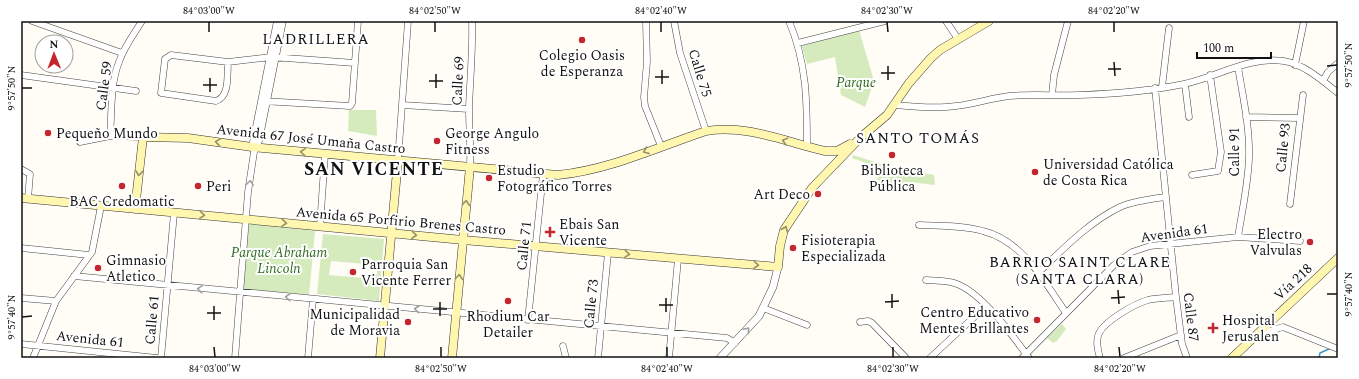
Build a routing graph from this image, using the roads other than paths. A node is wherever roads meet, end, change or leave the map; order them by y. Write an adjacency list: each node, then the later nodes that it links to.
1 (32, 21): 19 (street)
2 (142, 21): 19 (street, Calle 59)
3 (277, 21): 20 (street)
4 (283, 21): 20 (street)
5 (358, 21): 23 (street)
6 (408, 21): 38 (street)
7 (472, 21): 40 (street, Calle 69)
8 (646, 21): 49 (street)
9 (674, 21): 44 (street, Calle 75)
10 (789, 21): 18 (street)
11 (885, 21): 18 (street)
12 (946, 21): 17 (street)
13 (1068, 21): 35 (street)
14 (1304, 21): 24 (street)
15 (987, 22): 17 (main road)
16 (1170, 28): 30 (street)
17 (958, 39): 39 (main road)
18 (798, 43): 51 (street)
19 (122, 53): 31 (street, Calle 59)
20 (273, 57): 21 (street); 23 (street); 37 (street)
21 (228, 62): 21 (street)
22 (1338, 62): 28 (street)
23 (355, 63): 37 (street)
24 (1295, 64): 25 (street); 28 (street)
25 (1238, 67): 27 (street); 42 (street, Calle 91)
26 (21, 75): 31 (street)
27 (1210, 75): 29 (street); 59 (street)
28 (1323, 81): 34 (street)
29 (1185, 84): 30 (street); 41 (street)
30 (1162, 86): 32 (street)
31 (114, 88): 33 (street); 45 (street, Calle 59)
32 (1155, 88): 35 (street); 60 (street, Calle 87)
33 (136, 91)
34 (1338, 93)
35 (1052, 95): 39 (street)
36 (1303, 95): 43 (street, Calle 93)
37 (265, 101): 50 (street)
38 (402, 105): 40 (street); 54 (street)
39 (896, 105): 47 (main road)
40 (469, 110): 55 (street, Calle 69)
41 (1189, 117)
42 (1246, 117): 43 (street); 70 (street, Calle 91)
43 (1299, 118): 62 (street, Calle 93)
44 (706, 131): 49 (main road, Avenida 67 José Umaña Castro); 51 (main road, Avenida 67 José Umaña Castro, one-way to 44)
45 (110, 136): 46 (street, Avenida 67 José Umaña Castro); 48 (street, Avenida 67 José Umaña Castro)
46 (143, 137): 50 (main road, Avenida 67 José Umaña Castro, one-way to 46); 64 (main road, one-way to 64)
47 (861, 137): 52 (main road, Avenida 67 José Umaña Castro); 57 (main road)
48 (80, 142)
49 (661, 146): 58 (main road, Avenida 67 José Umaña Castro, one-way to 58)
50 (254, 147): 53 (main road, Avenida 67 José Umaña Castro, one-way to 50); 66 (street, one-way to 50)
51 (807, 147): 52 (main road, Avenida 67 José Umaña Castro)
52 (825, 151): 57 (main road)
53 (325, 154): 54 (main road, Avenida 67 José Umaña Castro); 68 (street)
54 (398, 160): 55 (main road, Avenida 67 José Umaña Castro); 69 (main road)
55 (470, 167): 58 (main road, Avenida 67 José Umaña Castro); 71 (main road, Calle 69, one-way to 55)
56 (22, 170): 61 (street)
57 (828, 171): 80 (main road, one-way to 57)
58 (543, 174): 74 (street, Calle 71)
59 (1192, 175)
60 (1166, 197): 73 (street, Calle 87); 81 (street)
61 (25, 198): 63 (main road, Avenida 65 Porfirio Brenes Castro)
62 (1290, 204)
63 (101, 206): 64 (main road, Avenida 65 Porfirio Brenes Castro); 77 (street)
64 (135, 209): 65 (main road, Avenida 65 Porfirio Brenes Castro)
65 (174, 213): 66 (main road, Avenida 65 Porfirio Brenes Castro, one-way to 66); 84 (street, Calle 61)
66 (245, 219): 68 (main road, Avenida 65 Porfirio Brenes Castro, one-way to 68); 85 (street)
67 (919, 225): 81 (street)
68 (320, 226): 69 (main road, Avenida 65 Porfirio Brenes Castro)
69 (391, 233): 71 (main road, Avenida 65 Porfirio Brenes Castro, one-way to 71); 90 (main road)
70 (1238, 237): 72 (street, Avenida 61); 73 (street, Avenida 61)
71 (462, 240): 74 (main road, Avenida 65 Porfirio Brenes Castro); 93 (main road, Calle 69, one-way to 71)
72 (1300, 241)
73 (1170, 244): 86 (street, Calle 87); 94 (street, Avenida 61)
74 (536, 246): 76 (main road, Avenida 65 Porfirio Brenes Castro); 95 (street, Calle 71)
75 (21, 248): 77 (street)
76 (608, 253): 79 (main road, Avenida 65 Porfirio Brenes Castro, one-way to 79); 98 (street, Calle 73)
77 (89, 255): 82 (street)
78 (1338, 258): 101 (main road, Vía 218)
79 (678, 259): 80 (main road, Avenida 65 Porfirio Brenes Castro, one-way to 80); 99 (street)
80 (778, 267): 92 (street)
81 (1038, 273): 94 (street)
82 (74, 276): 84 (street); 89 (street)
83 (926, 280): 91 (street)
84 (167, 286): 85 (street, one-way to 84); 110 (street, Calle 61)
85 (239, 292): 88 (street, one-way to 85); 111 (street)
86 (1176, 297): 100 (street, Calle 87); 121 (street)
87 (21, 298): 89 (street)
88 (313, 299): 90 (street); 112 (street)
89 (56, 301): 104 (street)
90 (384, 306): 93 (street, one-way to 90); 113 (main road)
91 (986, 306): 107 (street); 120 (street)
92 (763, 308): 97 (street); 102 (street, one-way to 92)
93 (456, 313): 95 (street); 114 (main road, Calle 69)
94 (1066, 313): 107 (street, Avenida 61)
95 (528, 320): 98 (street)
96 (860, 322): 119 (street)
97 (807, 325)
98 (601, 327): 99 (street); 116 (street, Calle 73)
99 (671, 333): 102 (street); 117 (street)
100 (1181, 335): 122 (street); 123 (street, Calle 87)
101 (1256, 335): 106 (street); 124 (main road, Vía 218)
102 (735, 343): 118 (street)
103 (21, 344): 104 (street, Avenida 61)
104 (37, 346): 108 (street); 109 (street, Avenida 61)
105 (563, 346): 115 (street)
106 (1338, 349)
107 (1026, 357)
108 (33, 358)
109 (157, 358)
110 (161, 358)
111 (235, 358)
112 (308, 358)
113 (380, 358)
114 (452, 358)
115 (566, 358)
116 (598, 358)
117 (669, 358)
118 (720, 358)
119 (906, 358)
120 (930, 358)
121 (1100, 358)
122 (1124, 358)
123 (1187, 358)
124 (1232, 358)

